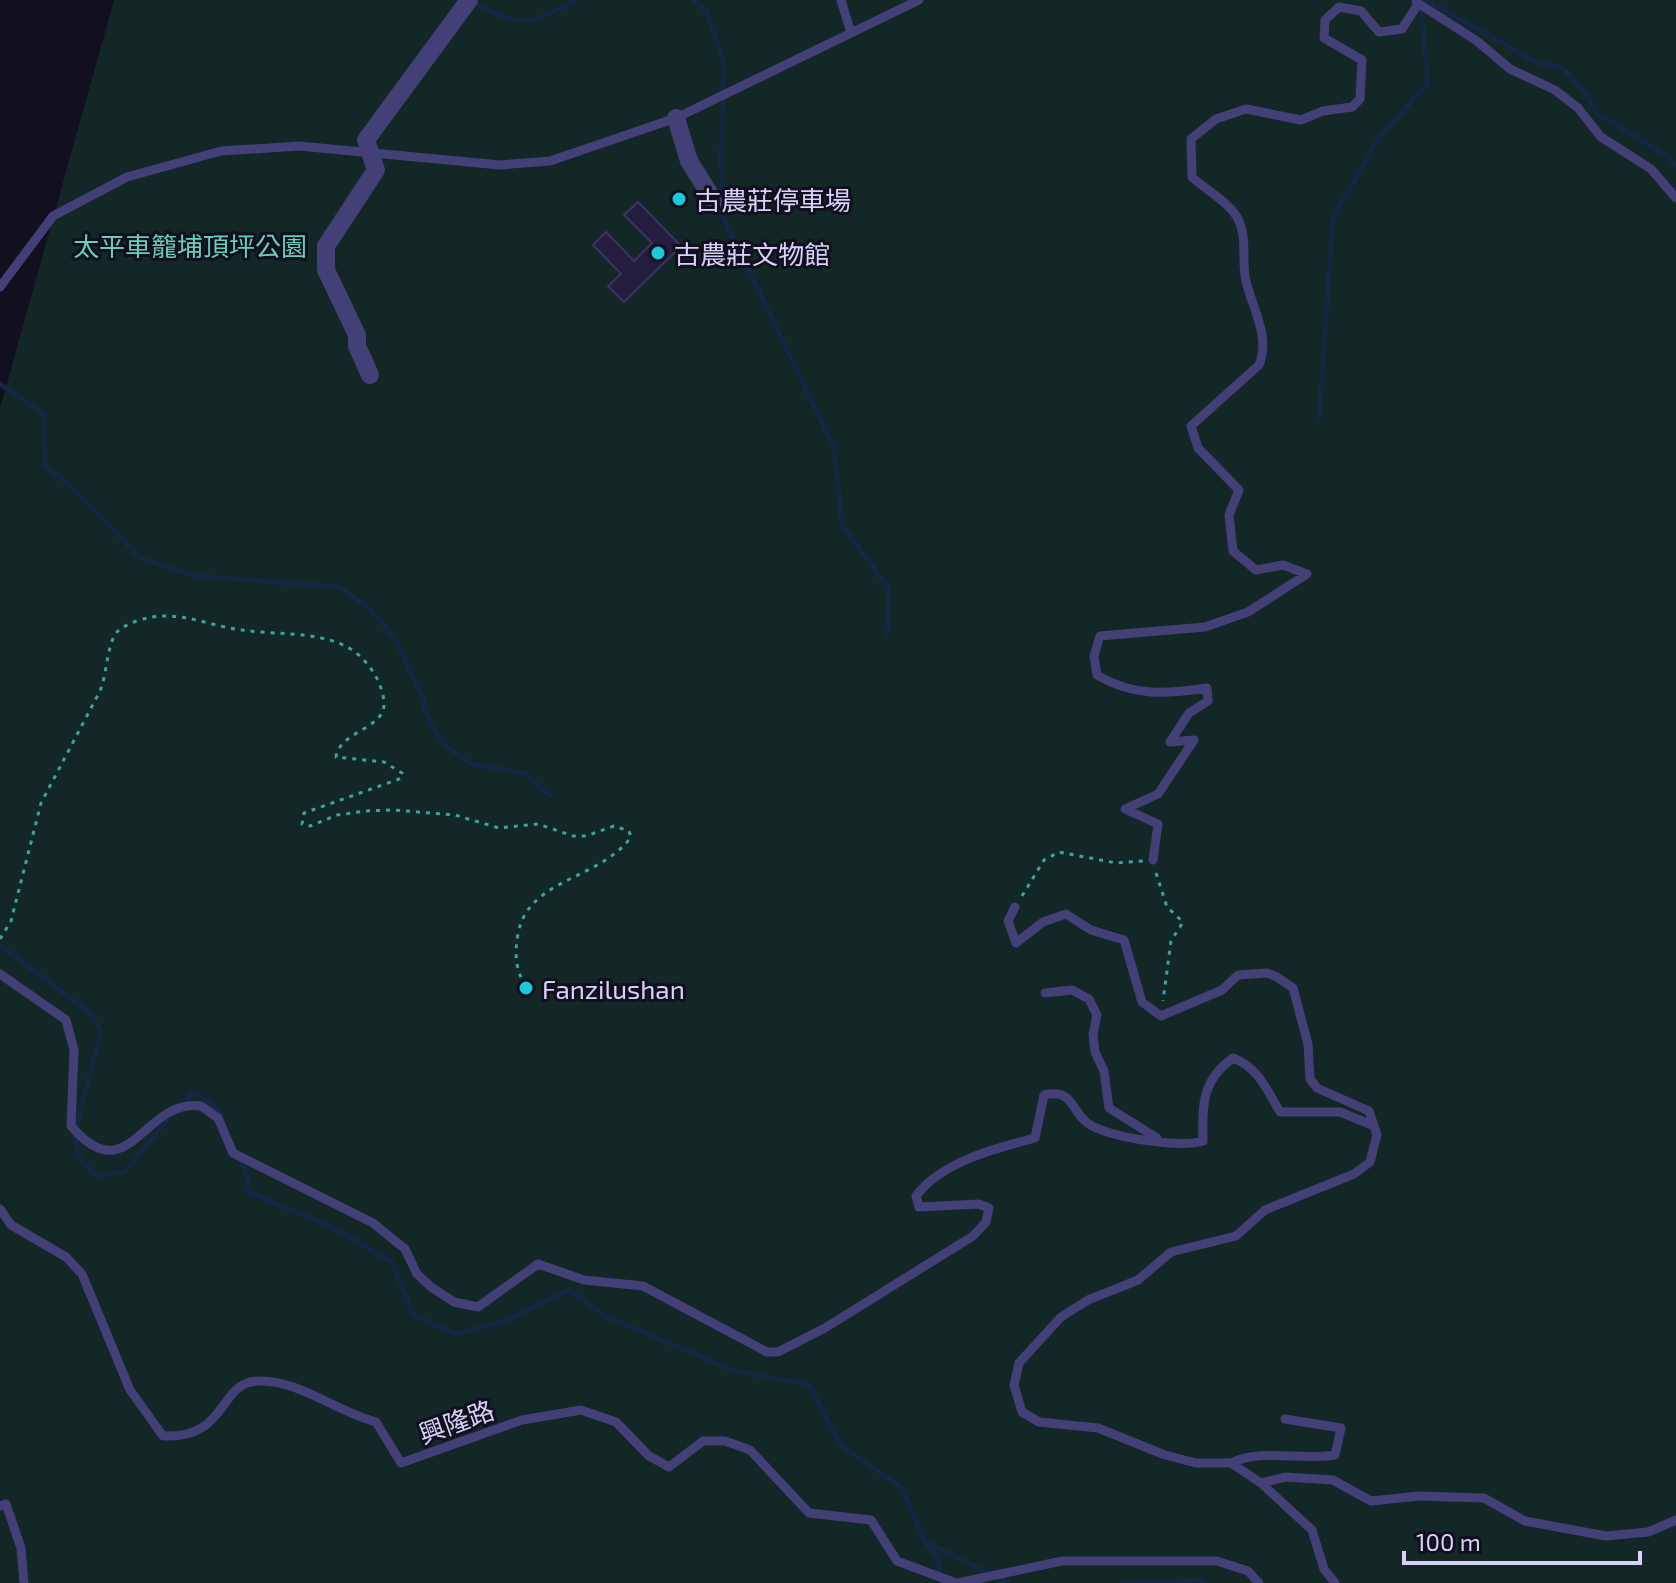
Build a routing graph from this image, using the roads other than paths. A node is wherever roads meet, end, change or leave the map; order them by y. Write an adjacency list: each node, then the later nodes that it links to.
1 (841, 0): 5 (lane)
2 (919, 0): 5 (lane)
3 (1416, 2): 8 (lane); 12 (lane)
4 (465, 5): 7 (street)
5 (851, 33): 6 (lane)
6 (676, 118): 7 (lane); 9 (street)
7 (370, 152): 10 (lane); 11 (street)
8 (1676, 198)
9 (714, 201)
10 (0, 287)
11 (370, 375)
12 (1153, 860)
13 (1015, 907): 16 (lane)
14 (0, 974): 17 (lane)
15 (1045, 993): 17 (lane)
16 (1374, 1126): 17 (lane); 20 (lane)
17 (1160, 1140)
18 (0, 1209): 25 (lane, 興隆路)
19 (1285, 1419): 20 (lane)
20 (1231, 1463): 21 (lane)
21 (1261, 1483): 23 (lane); 27 (lane)
22 (0, 1506): 24 (lane)
23 (1676, 1520)
24 (24, 1583)
25 (957, 1583): 26 (lane)
26 (1259, 1583)
27 (1335, 1583)

